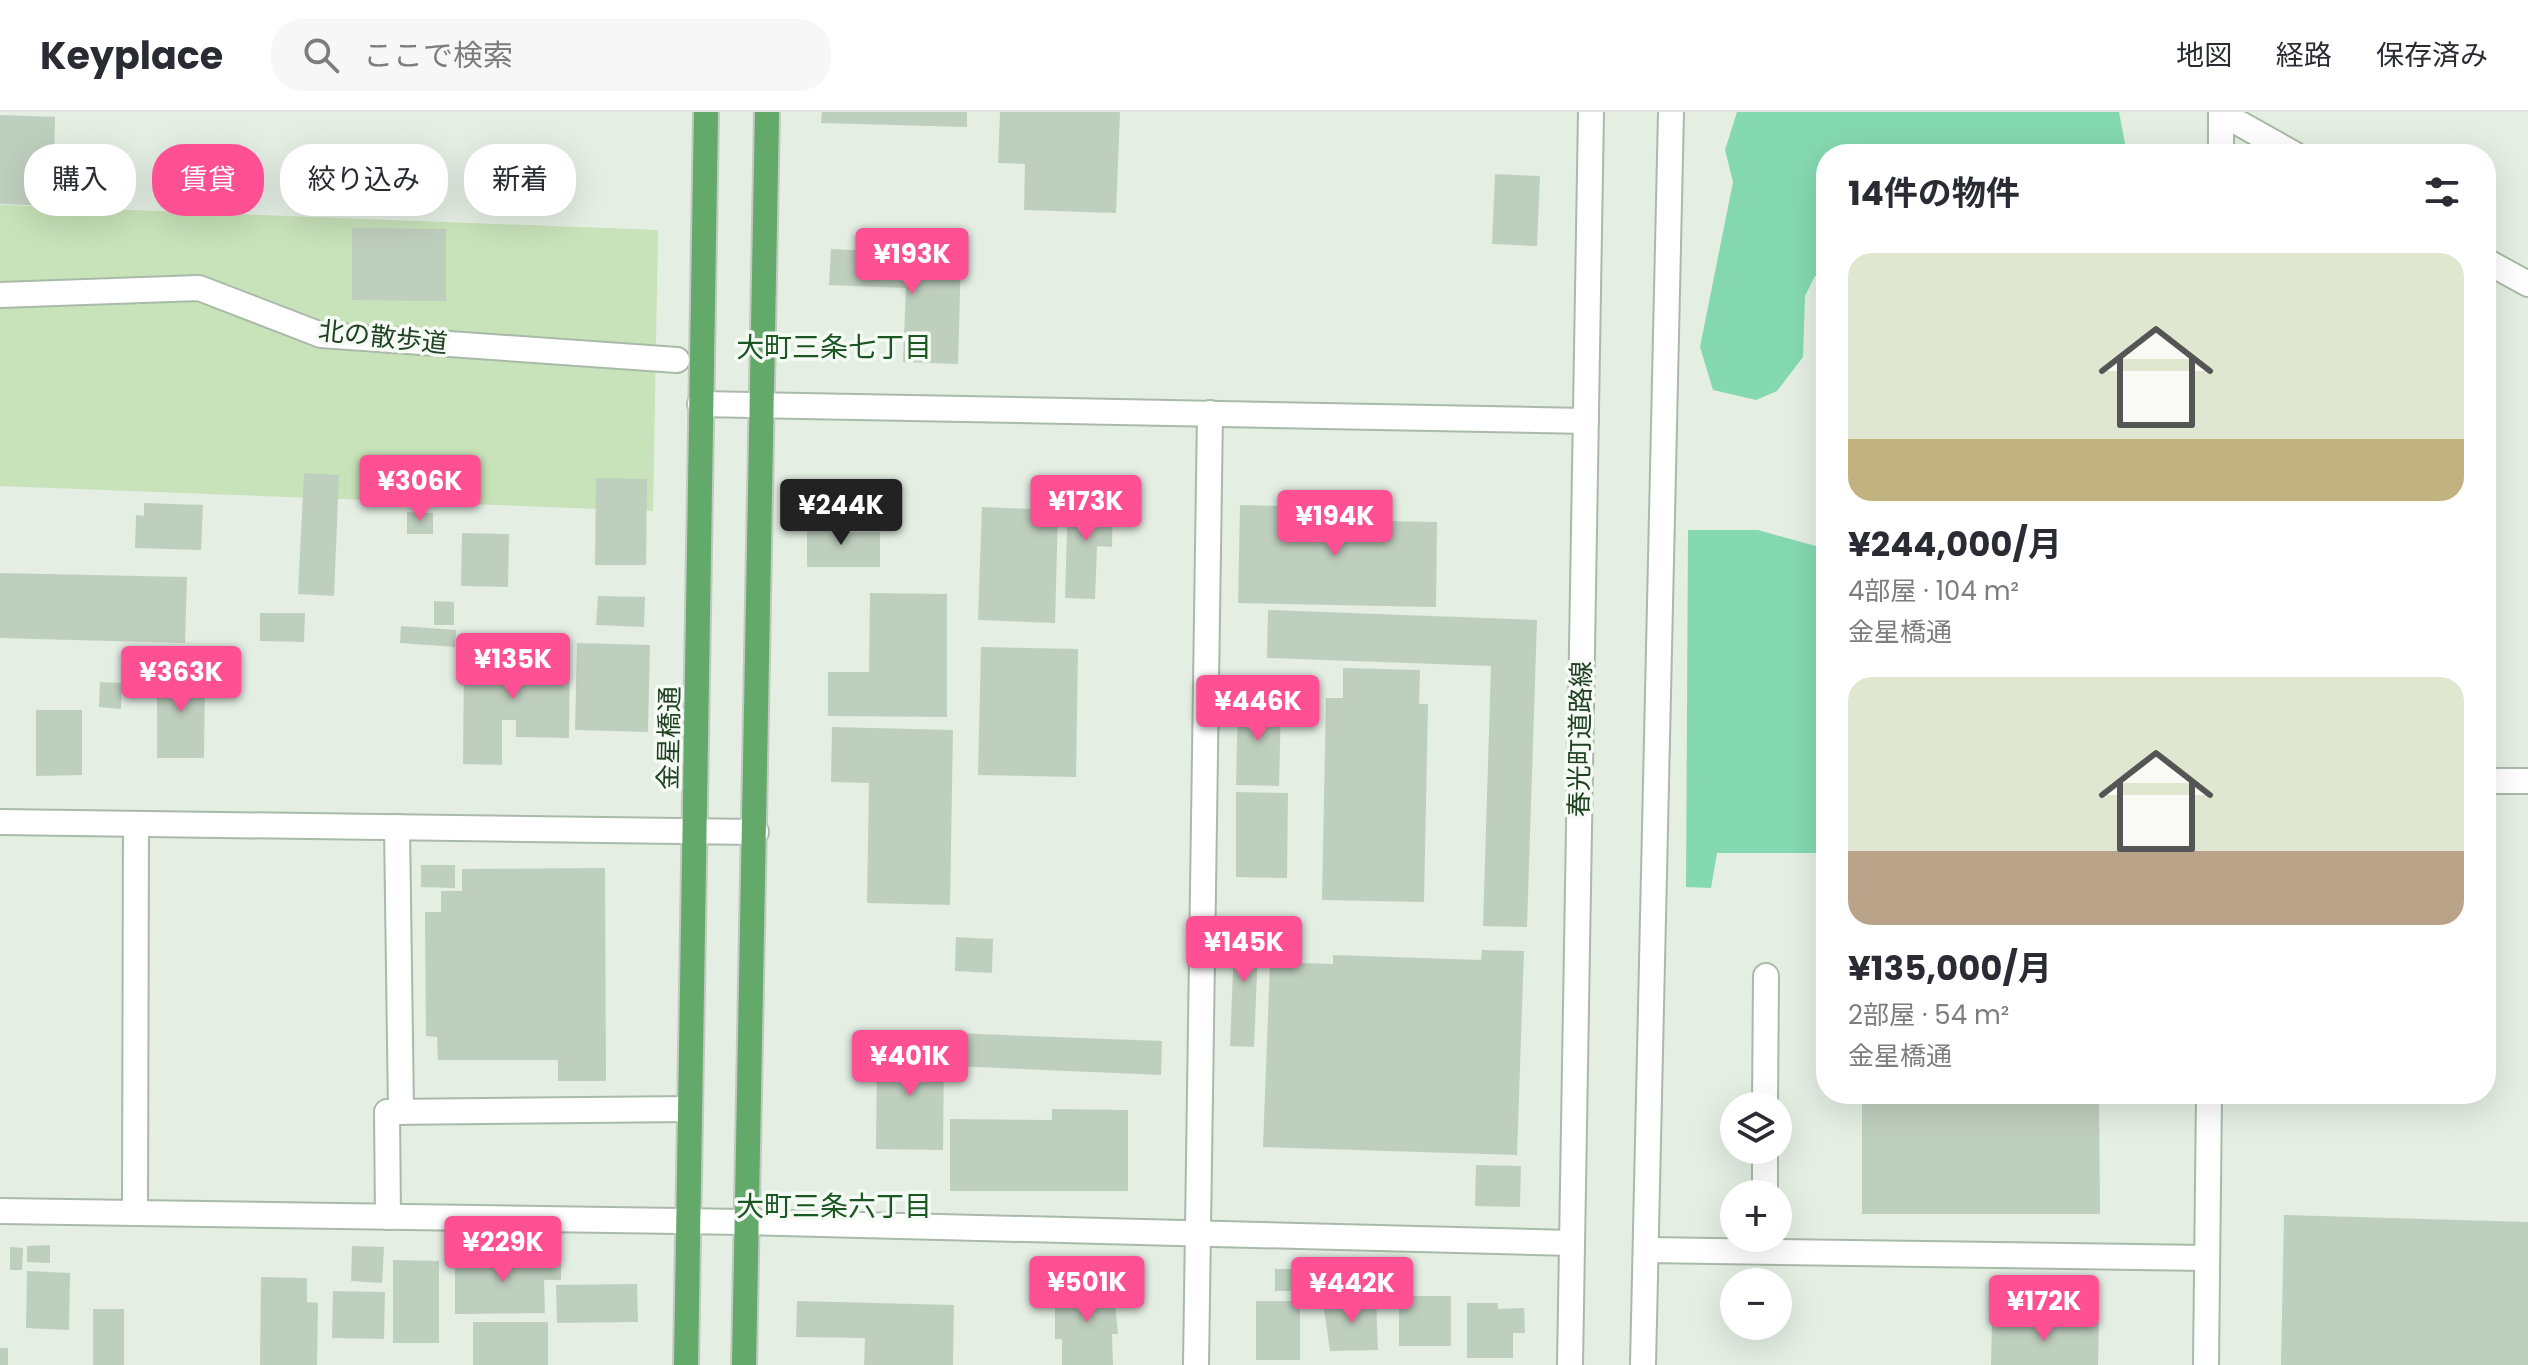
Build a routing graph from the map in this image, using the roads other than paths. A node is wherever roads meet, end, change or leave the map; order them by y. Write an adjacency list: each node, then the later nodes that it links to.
1 (706, 112): 12 (main road, 金星橋通)
2 (767, 112): 13 (main road)
3 (1591, 112): 15 (street, 春光町道路線)
4 (1671, 112): 37 (street)
5 (2221, 113): 6 (street); 7 (street)
6 (2221, 144)
7 (2276, 144)
8 (2496, 266): 9 (street)
9 (2528, 284)
10 (0, 295): 11 (street, 北の散歩道)
11 (677, 360)
12 (700, 404): 13 (street); 21 (main road, 金星橋通)
13 (761, 405): 14 (street); 22 (main road)
14 (1210, 413): 15 (street); 33 (street)
15 (1586, 421): 34 (street, 春光町道路線)
16 (2496, 781): 17 (street)
17 (2528, 781)
18 (0, 822): 19 (street)
19 (136, 824): 20 (street); 29 (street)
20 (397, 827): 21 (street); 27 (street)
21 (696, 830): 22 (street); 26 (main road, 金星橋通)
22 (756, 832): 32 (main road)
23 (1766, 976): 24 (street)
24 (1765, 1092)
25 (2209, 1104): 38 (street)
26 (689, 1109): 27 (street); 31 (main road, 金星橋通)
27 (401, 1112): 30 (street)
28 (0, 1211): 29 (street)
29 (135, 1213): 30 (street)
30 (388, 1217): 31 (street)
31 (686, 1221): 32 (street); 39 (main road, 金星橋通)
32 (746, 1222): 33 (street); 40 (main road)
33 (1198, 1232): 34 (street); 41 (street)
34 (1572, 1243): 42 (street, 春光町道路線)
35 (1792, 1246): 38 (street)
36 (1720, 1247): 37 (street)
37 (1646, 1250): 43 (street)
38 (2207, 1258): 44 (street)
39 (686, 1365)
40 (744, 1365)
41 (1196, 1365)
42 (1570, 1365)
43 (1643, 1365)
44 (2206, 1365)

